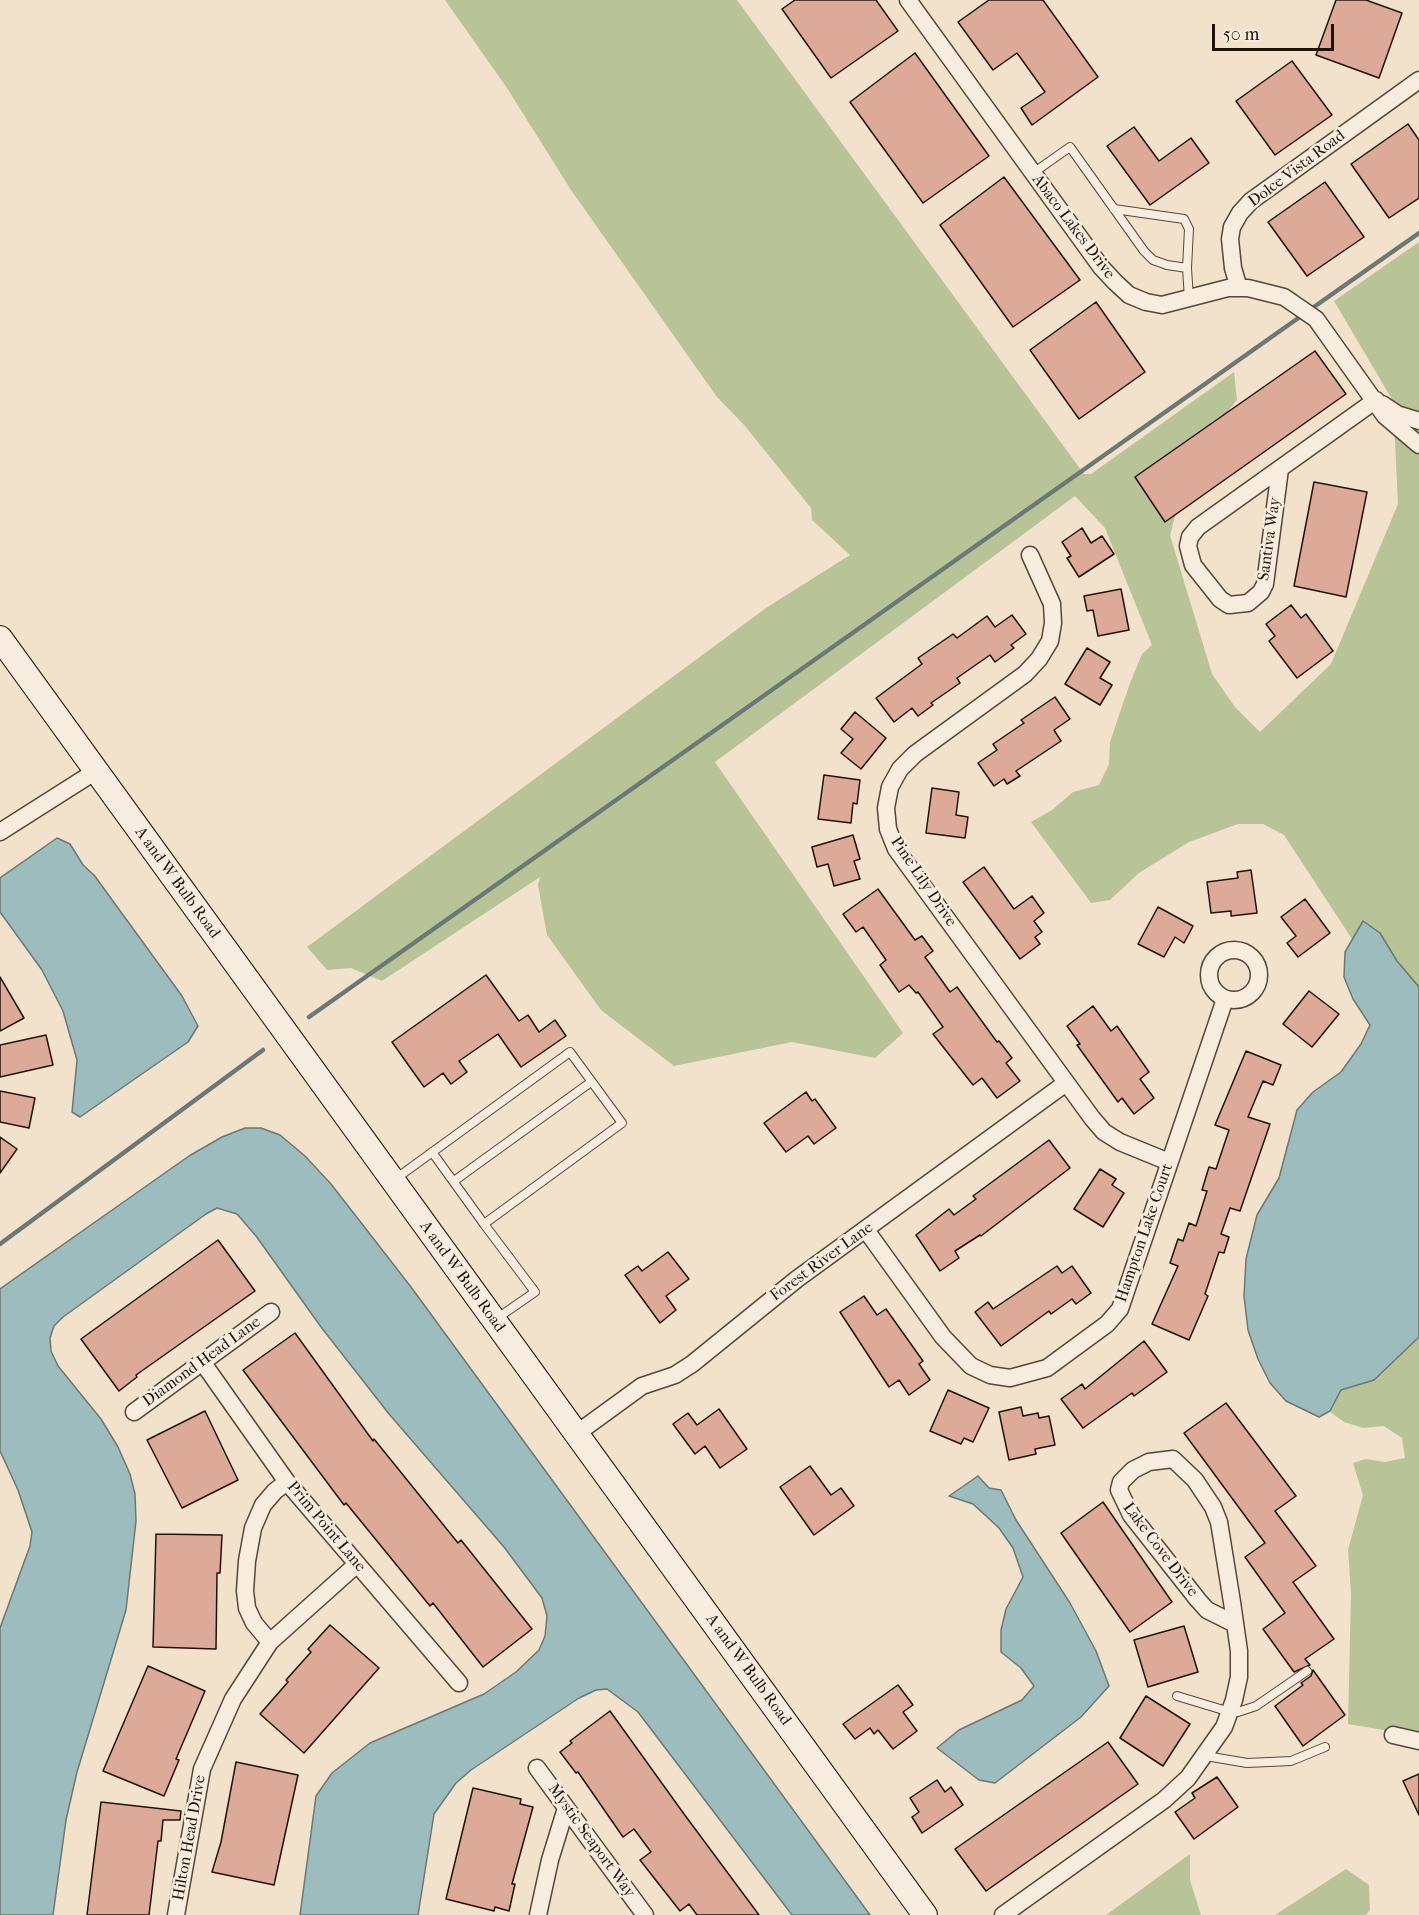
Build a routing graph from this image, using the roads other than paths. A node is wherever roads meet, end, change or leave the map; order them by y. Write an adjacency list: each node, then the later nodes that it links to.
1 (908, 0): 3 (street, Abaco Lakes Drive)
2 (1419, 80): 6 (street, Dolce Vista Road)
3 (1033, 173): 4 (lane); 7 (street, Abaco Lakes Drive)
4 (1114, 209): 5 (lane); 5 (lane)
5 (1186, 268): 7 (lane)
6 (1239, 288): 7 (street, Abaco Lakes Drive); 8 (street, Abaco Lakes Drive)
7 (1189, 300)
8 (1376, 400): 9 (street, Abaco Lakes Drive); 10 (street, Abaco Lakes Drive); 11 (street, Santiva Way)
9 (1419, 421)
10 (1419, 445)
11 (1280, 469): 11 (street, Santiva Way)
12 (1030, 555): 18 (street, Pine Lily Drive)
13 (0, 638): 14 (street, A and W Bulb Road)
14 (96, 771): 15 (street); 21 (street, A and W Bulb Road)
15 (0, 832)
16 (1226, 999): 20 (street, Hampton Lake Court)
17 (591, 1082): 19 (lane); 22 (lane); 23 (lane)
18 (1066, 1083): 20 (street, Pine Lily Drive); 24 (street, Forest River Lane)
19 (432, 1152): 21 (lane); 22 (lane)
20 (1169, 1162): 24 (street, Hampton Lake Court)
21 (394, 1181): 26 (street, A and W Bulb Road)
22 (454, 1181): 23 (lane)
23 (484, 1224): 26 (lane)
24 (866, 1230): 29 (street, Forest River Lane)
25 (271, 1312): 27 (street, Diamond Head Lane)
26 (494, 1321): 29 (street, A and W Bulb Road)
27 (202, 1363): 28 (street, Diamond Head Lane); 30 (street, Prim Point Lane)
28 (134, 1412)
29 (576, 1434): 47 (street, A and W Bulb Road)
30 (287, 1482): 31 (street, Prim Point Lane); 33 (street)
31 (356, 1565): 33 (street, Hilton Head Drive); 35 (street, Prim Point Lane)
32 (1235, 1624): 32 (street, Lake Cove Drive); 37 (street, Lake Cove Drive)
33 (270, 1642): 44 (street, Hilton Head Drive)
34 (1307, 1671): 37 (lane)
35 (459, 1683)
36 (1177, 1696): 37 (lane)
37 (1230, 1712): 41 (street, Lake Cove Drive)
38 (1393, 1735): 39 (street)
39 (1419, 1741)
40 (1325, 1747): 41 (lane)
41 (1206, 1756): 48 (street, Lake Cove Drive)
42 (537, 1768): 43 (street, Mystic Seaport Way)
43 (566, 1808): 45 (street); 46 (street, Mystic Seaport Way)
44 (176, 1915)
45 (538, 1915)
46 (645, 1915)
47 (925, 1915)
48 (1003, 1915)

